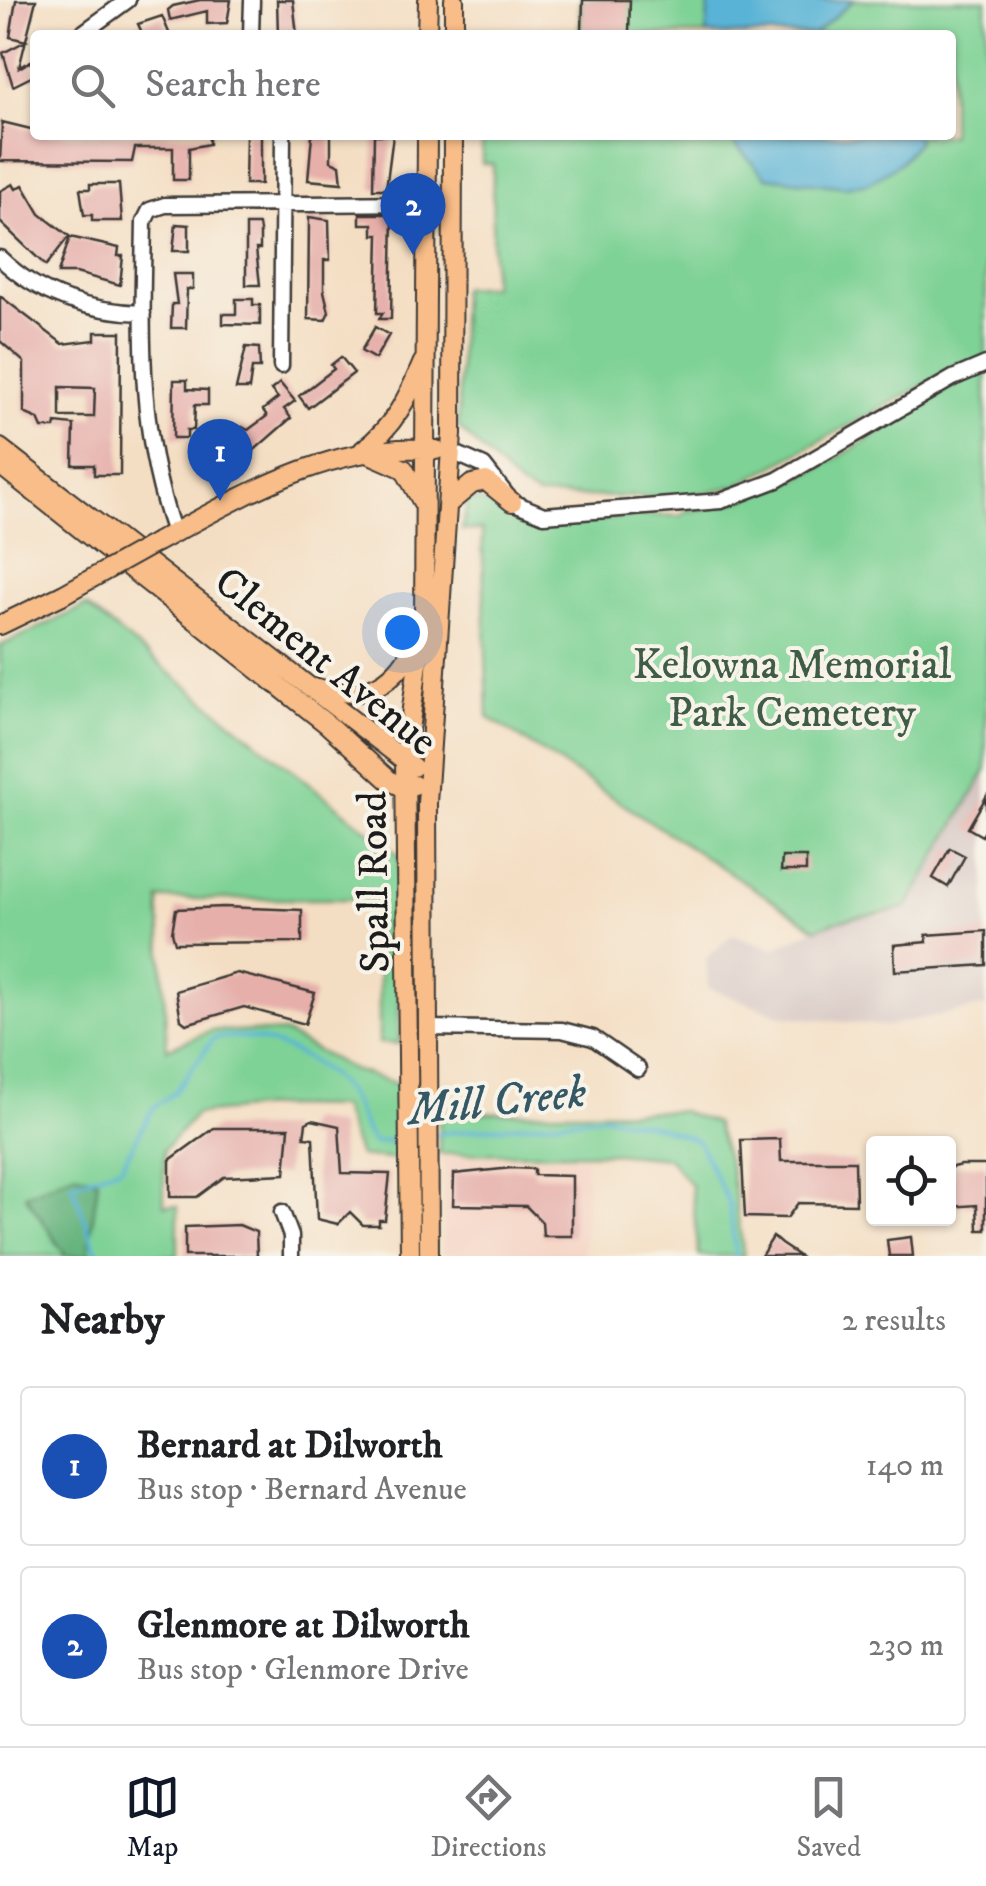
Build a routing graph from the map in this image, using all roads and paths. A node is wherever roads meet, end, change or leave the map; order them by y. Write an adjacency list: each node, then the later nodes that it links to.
1 (128, 0): 5 (street)
2 (252, 0): 6 (street)
3 (428, 0): 7 (main road)
4 (454, 0): 8 (main road)
5 (87, 30)
6 (252, 30)
7 (428, 30)
8 (454, 30)
9 (283, 140): 13 (street)
10 (427, 140): 12 (main road)
11 (453, 140): 22 (main road)
12 (427, 203): 13 (street); 16 (main road)
13 (282, 204): 15 (street); 18 (street)
14 (0, 258): 15 (street)
15 (143, 313): 27 (street)
16 (427, 352): 20 (main road, Spall Road); 21 (main road); 22 (main road)
17 (986, 364): 24 (street)
18 (281, 366)
19 (0, 448): 30 (main road, Clement Avenue)
20 (426, 449): 21 (main road); 22 (main road); 26 (main road, Spall Road)
21 (362, 451): 26 (main road); 27 (main road)
22 (450, 452): 24 (street); 25 (main road, Spall Road)
23 (0, 464): 33 (main road, Clement Avenue)
24 (512, 502): 25 (main road)
25 (449, 503): 32 (main road, Spall Road)
26 (426, 510): 28 (main road, Spall Road)
27 (166, 538): 29 (main road, bridge)
28 (424, 619): 30 (main road); 31 (main road, Spall Road)
29 (0, 625)
30 (307, 685): 31 (main road, Clement Avenue)
31 (405, 760): 32 (main road, Clement Avenue); 33 (main road, Spall Road)
32 (429, 780): 33 (main road, Clement Avenue); 34 (main road, Spall Road)
33 (405, 788): 36 (main road, Spall Road)
34 (427, 1028): 35 (street); 36 (main road, Spall Road)
35 (638, 1069)
36 (420, 1124): 37 (main road, Spall Road)
37 (420, 1154): 40 (main road, Spall Road); 41 (main road, Spall Road)
38 (282, 1212): 39 (street)
39 (291, 1256)
40 (410, 1256)
41 (429, 1256)

